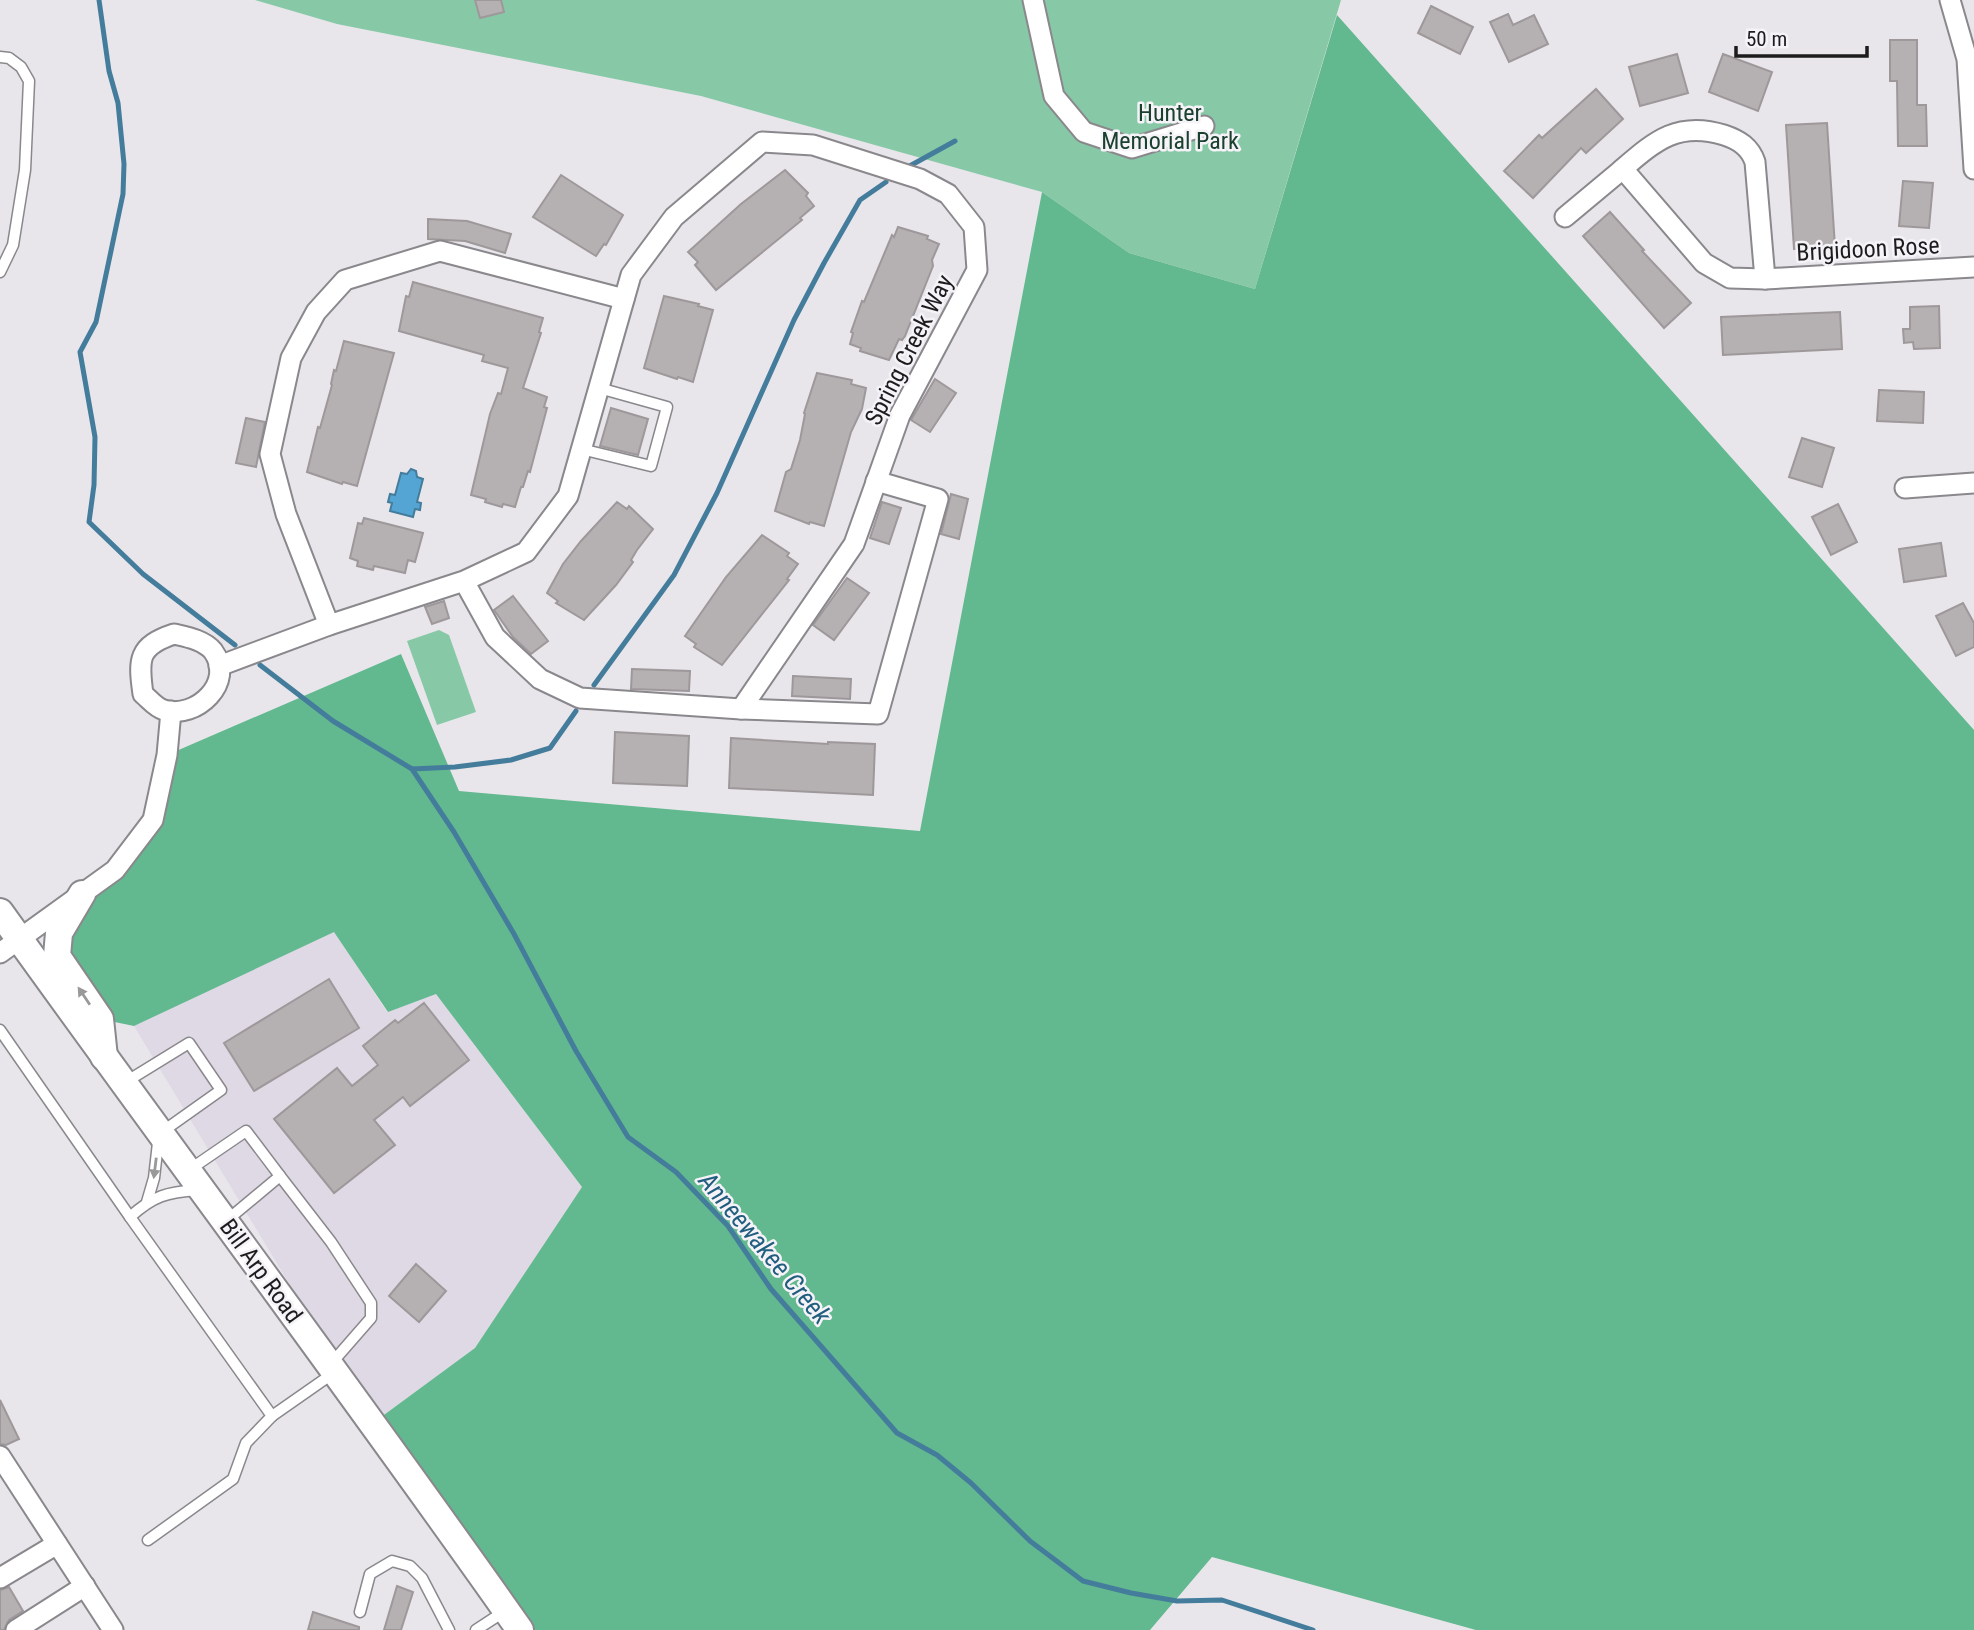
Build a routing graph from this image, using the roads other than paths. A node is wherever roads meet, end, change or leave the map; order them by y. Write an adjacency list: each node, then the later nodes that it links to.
1 (1033, 0): 4 (street)
2 (1950, 0): 6 (street)
3 (0, 57): 9 (lane)
4 (1204, 126)
5 (1622, 169): 7 (street, Brigidoon Rose); 10 (street, Brigidoon Rose); 10 (street, Brigidoon Rose)
6 (1974, 169)
7 (1565, 217)
8 (1974, 267): 10 (street, Brigidoon Rose)
9 (0, 272)
10 (1765, 279)
11 (624, 299): 12 (street, Spring Creek Way); 14 (street, Spring Creek Way); 18 (street)
12 (599, 388): 13 (street, Spring Creek Way); 13 (lane)
13 (581, 449): 17 (street, Spring Creek Way)
14 (876, 481): 20 (street, Spring Creek Way); 20 (street)
15 (1974, 484): 16 (street)
16 (1905, 488)
17 (464, 581): 18 (street, Spring Creek Way); 20 (street)
18 (329, 625): 19 (street, Spring Creek Way)
19 (219, 666): 21 (street); 21 (street)
20 (741, 709)
21 (171, 711): 22 (street)
22 (82, 894): 24 (street); 26 (main road, one-way to 22)
23 (0, 912): 24 (main road, Bill Arp Road)
24 (10, 947): 26 (main road, Bill Arp Road)
25 (0, 1030): 32 (lane)
26 (104, 1059): 27 (main road, Bill Arp Road)
27 (123, 1084): 28 (main road, Bill Arp Road); 28 (lane)
28 (159, 1133): 30 (main road, Bill Arp Road); 31 (lane, one-way to 31)
29 (280, 1176): 30 (lane); 33 (lane); 34 (lane)
30 (196, 1180): 31 (lane); 33 (main road, Bill Arp Road)
31 (147, 1202): 32 (lane)
32 (130, 1217): 35 (lane)
33 (225, 1222): 34 (main road, Bill Arp Road)
34 (333, 1368): 35 (lane); 42 (main road, Bill Arp Road)
35 (272, 1416): 37 (lane)
36 (0, 1456): 38 (street)
37 (148, 1539)
38 (57, 1544): 39 (street); 40 (street)
39 (0, 1578)
40 (85, 1586): 43 (street); 44 (street)
41 (360, 1612): 45 (lane)
42 (513, 1620): 46 (lane)
43 (16, 1630)
44 (113, 1630)
45 (449, 1630)
46 (476, 1630)

